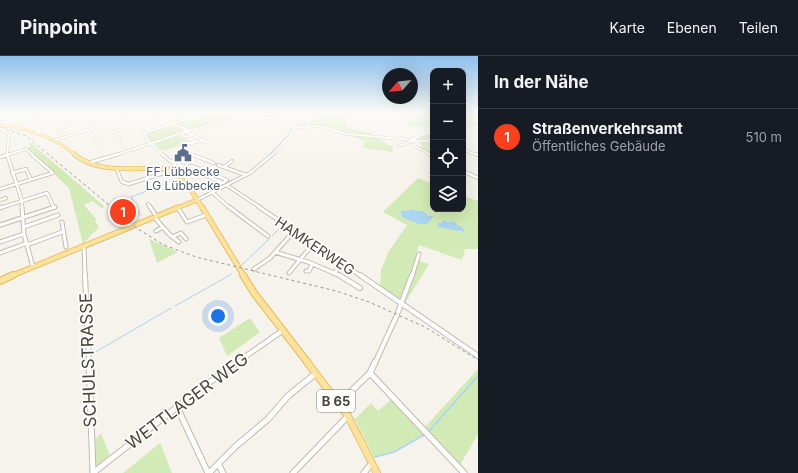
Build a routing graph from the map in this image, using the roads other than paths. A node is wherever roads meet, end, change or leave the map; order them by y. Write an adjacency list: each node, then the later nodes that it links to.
1 (2, 131): 26 (street)
2 (26, 131): 15 (main road)
3 (86, 131): 15 (street)
4 (88, 131): 21 (street)
5 (150, 131): 11 (street)
6 (292, 131): 41 (street)
7 (339, 131): 17 (street)
8 (112, 132): 18 (street)
9 (186, 132): 12 (street); 22 (street)
10 (430, 132): 17 (street)
11 (142, 134): 22 (street)
12 (193, 135): 13 (street); 14 (street)
13 (185, 137)
14 (199, 138): 16 (street); 16 (street)
15 (55, 140): 31 (main road)
16 (204, 140): 19 (street)
17 (412, 141): 20 (street); 23 (street); 25 (street)
18 (121, 142)
19 (207, 142)
20 (430, 142)
21 (99, 144)
22 (150, 144): 29 (street); 31 (street)
23 (400, 146)
24 (466, 151): 27 (street)
25 (430, 154)
26 (6, 155): 28 (street); 40 (street); 43 (street)
27 (478, 155)
28 (0, 157)
29 (173, 161): 32 (street); 34 (street); 38 (street)
30 (232, 161): 35 (street)
31 (87, 163): 37 (main road)
32 (214, 163)
33 (218, 165): 35 (street)
34 (188, 167): 34 (street)
35 (224, 167): 41 (street)
36 (118, 170): 37 (street)
37 (170, 170): 38 (main road)
38 (174, 170): 50 (main road, B 65)
39 (466, 172): 42 (street)
40 (12, 173): 43 (street); 44 (street)
41 (246, 176): 45 (street)
42 (478, 178)
43 (31, 180): 44 (street)
44 (16, 184): 46 (street); 51 (street)
45 (228, 186): 47 (street); 64 (street, HAMKERWEG)
46 (0, 189)
47 (213, 193): 50 (street); 67 (street)
48 (6, 198): 49 (street)
49 (0, 200)
50 (197, 200): 54 (main road); 56 (main road, B 65)
51 (22, 201): 53 (street); 57 (street); 57 (street)
52 (148, 204): 58 (street)
53 (0, 208)
54 (178, 208): 56 (street); 58 (main road)
55 (58, 215): 61 (street)
56 (206, 215): 92 (main road, B 65)
57 (24, 218): 60 (street); 61 (street)
58 (156, 218): 62 (street); 74 (main road)
59 (62, 222): 65 (street)
60 (0, 225)
61 (24, 227): 66 (street)
62 (163, 227): 63 (street); 68 (street)
63 (156, 230)
64 (294, 231): 73 (street, HAMKERWEG); 76 (street)
65 (62, 232): 72 (street); 75 (street)
66 (24, 234): 70 (street); 72 (street)
67 (268, 236)
68 (172, 237): 69 (street); 71 (street)
69 (186, 239)
70 (0, 242)
71 (179, 242)
72 (27, 244): 77 (street); 82 (street)
73 (313, 244): 79 (street); 80 (street, HAMKERWEG)
74 (84, 246): 82 (main road); 101 (street, SCHULSTRASSE)
75 (66, 247)
76 (276, 252): 79 (street); 83 (street)
77 (0, 253)
78 (419, 254): 91 (street)
79 (300, 259): 81 (street); 85 (street)
80 (341, 264): 86 (street); 87 (street, HAMKERWEG)
81 (312, 265): 84 (street); 86 (street)
82 (33, 267): 88 (main road)
83 (254, 269)
84 (306, 271)
85 (288, 273)
86 (334, 274): 89 (street)
87 (358, 275): 89 (street); 91 (street, HAMKERWEG)
88 (0, 281)
89 (354, 284): 90 (street)
90 (360, 288)
91 (402, 305): 93 (street, HAMKERWEG); 94 (street)
92 (282, 331): 95 (main road, B 65); 97 (street, WETTLAGER WEG)
93 (478, 356)
94 (370, 373): 96 (street); 107 (street)
95 (315, 374): 96 (main road, B 65); 100 (street)
96 (338, 404): 98 (main road, B 65)
97 (177, 407): 101 (street, WETTLAGER WEG); 102 (street)
98 (348, 416): 99 (main road, B 65); 104 (street)
99 (372, 463): 105 (street); 106 (main road, B 65)
100 (219, 465): 102 (street); 103 (street)
101 (93, 473)
102 (209, 473)
103 (223, 473)
104 (293, 473)
105 (364, 473)
106 (377, 473)
107 (464, 473)

